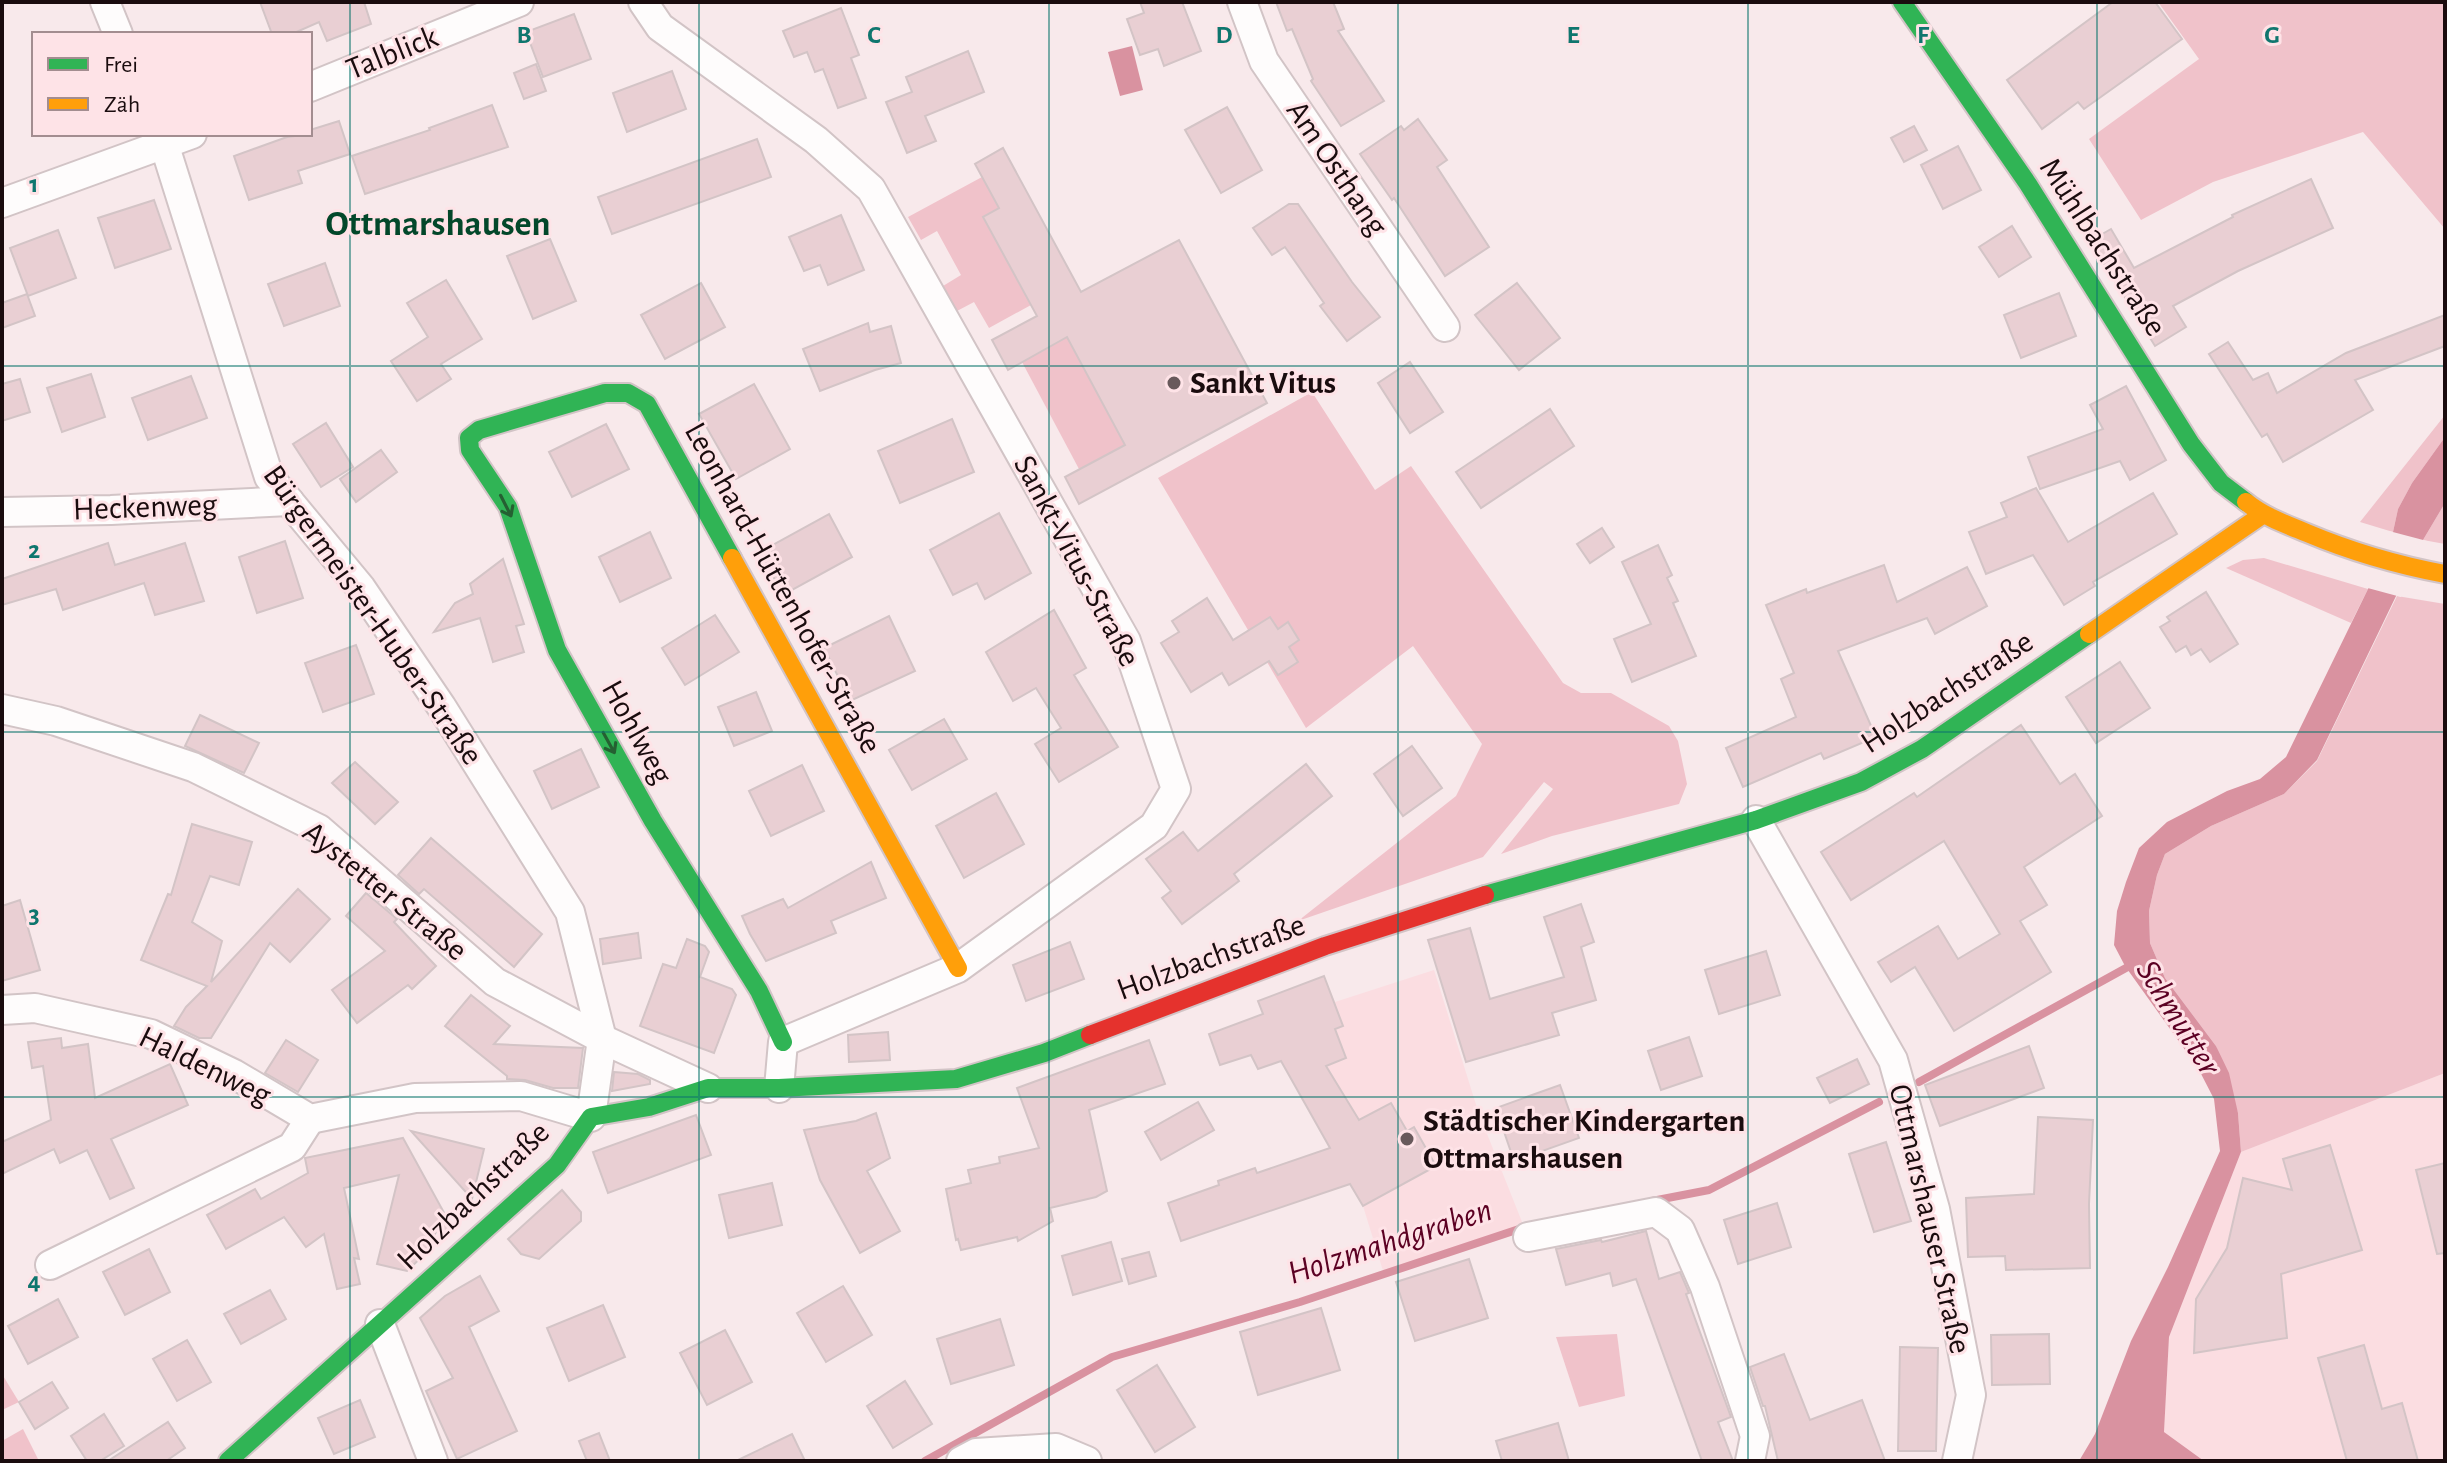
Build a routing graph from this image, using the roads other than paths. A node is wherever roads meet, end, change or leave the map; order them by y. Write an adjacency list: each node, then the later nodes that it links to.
1 (105, 2): 6 (street)
2 (519, 2): 7 (street, Talblick)
3 (643, 2): 18 (street, Sankt-Vitus-Straße)
4 (1242, 2): 10 (street, Am Osthang)
5 (1902, 2): 14 (street, Mühlbachstraße)
6 (117, 32)
7 (312, 86)
8 (163, 139): 9 (street); 12 (street, Bürgermeister-Huber-Straße)
9 (2, 203)
10 (1445, 327)
11 (469, 438): 18 (street, Leonhard-Hüttenhofer-Straße); 21 (street, Hohlweg, one-way to 21)
12 (289, 501): 13 (street, Heckenweg); 20 (street, Bürgermeister-Huber-Straße)
13 (2, 512)
14 (2262, 515): 15 (street, Mühlbachstraße); 17 (street, Holzbachstraße)
15 (2445, 574)
16 (2, 709): 20 (street, Aystetter Straße)
17 (1756, 820): 23 (street, Holzbachstraße); 34 (street, Ottmarshauser Straße)
18 (958, 968): 21 (street, Sankt-Vitus-Straße)
19 (2, 1010): 25 (street, Haldenweg)
20 (602, 1039): 22 (street, Aystetter Straße); 24 (street, Bürgermeister-Huber-Straße)
21 (783, 1042): 23 (street)
22 (708, 1088): 23 (street, Holzbachstraße); 24 (street, Holzbachstraße)
23 (779, 1088)
24 (591, 1117): 25 (street, Haldenweg); 28 (street, Holzbachstraße)
25 (310, 1119): 27 (street, Haldenweg)
26 (1528, 1237): 33 (street)
27 (50, 1265)
28 (380, 1324): 29 (street, Holzbachstraße); 30 (street)
29 (228, 1461)
30 (433, 1461)
31 (961, 1461): 32 (street)
32 (1087, 1461)
33 (1750, 1461)
34 (1957, 1461)

